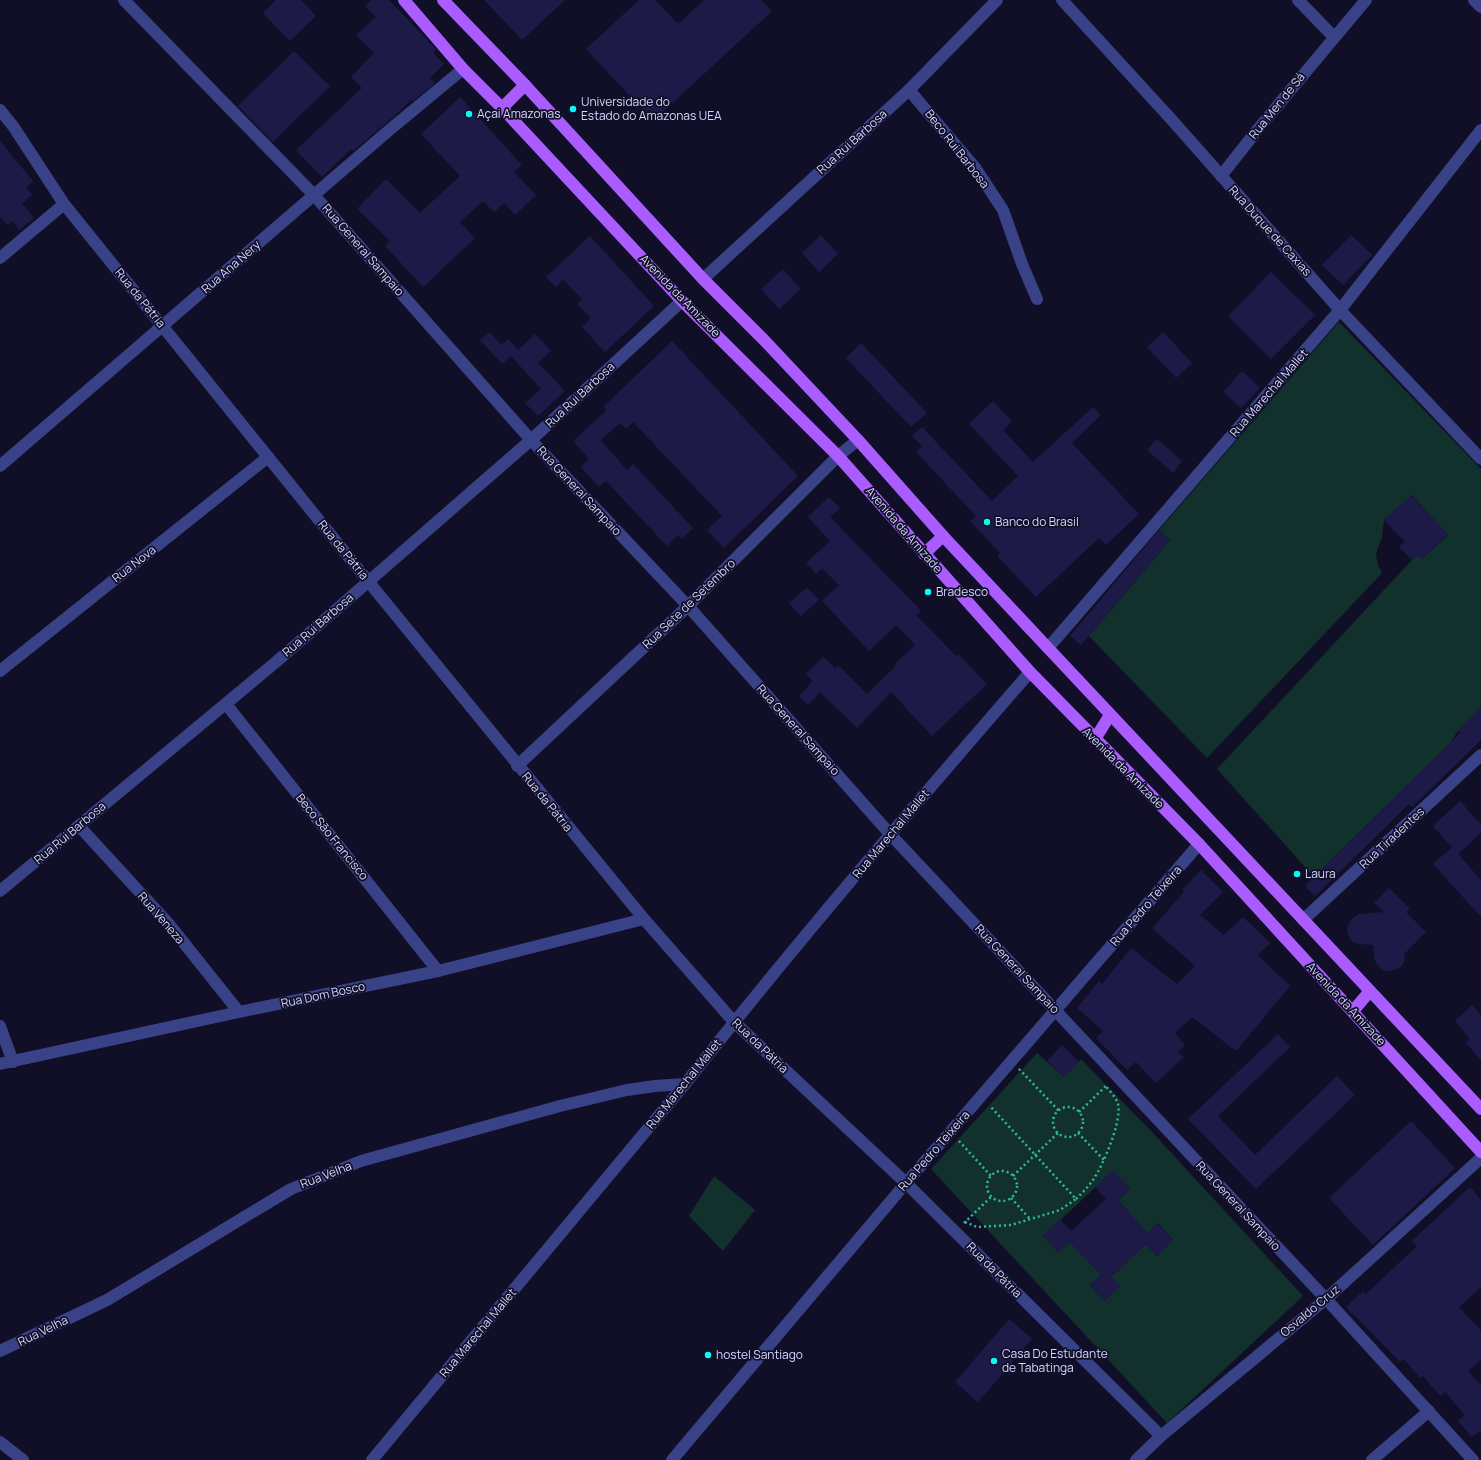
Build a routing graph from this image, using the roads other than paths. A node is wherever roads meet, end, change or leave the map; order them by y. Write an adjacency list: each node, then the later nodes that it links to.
1 (124, 0): 18 (street, Rua General Sampaio)
2 (404, 0): 11 (main road, Avenida da Amizade)
3 (442, 0): 12 (main road, Avenida da Amizade)
4 (997, 0): 13 (street, Rua Rui Barbosa)
5 (1062, 0): 17 (street, Rua Duque de Caxias)
6 (1298, 0): 10 (street)
7 (1366, 0): 10 (street, Rua Men de Sá)
8 (1474, 0): 9 (street)
9 (1481, 7)
10 (1334, 37): 17 (street, Rua Men de Sá)
11 (463, 69): 14 (main road, Avenida da Amizade); 18 (street, Rua Ana Nery)
12 (525, 85): 14 (main road); 21 (main road, Avenida da Amizade)
13 (909, 90): 21 (street, Rua Rui Barbosa); 22 (street, Beco Rui Barbosa)
14 (502, 108): 23 (main road, Avenida da Amizade)
15 (0, 110): 19 (street, Rua da Pátria)
16 (1481, 130): 24 (street, Rua Marechal Mallet)
17 (1221, 176): 24 (street, Rua Duque de Caxias)
18 (314, 195): 25 (street, Rua Ana Nery); 26 (street, Rua General Sampaio)
19 (64, 204): 20 (street); 25 (street, Rua da Pátria)
20 (0, 258)
21 (702, 280): 27 (main road, Avenida da Amizade)
22 (1037, 299)
23 (682, 301): 26 (street, Rua Rui Barbosa); 28 (main road, Avenida da Amizade)
24 (1340, 310): 30 (street, Rua Duque de Caxias); 36 (street, Rua Marechal Mallet)
25 (162, 326): 29 (street, Rua da Pátria); 31 (street, Rua Ana Nery)
26 (531, 440): 34 (street, Rua Rui Barbosa); 35 (street, Rua General Sampaio)
27 (858, 440): 28 (street, Rua Sete de Setembro); 32 (main road, Avenida da Amizade)
28 (838, 456): 33 (main road, Avenida da Amizade); 35 (street, Rua Sete de Setembro)
29 (268, 458): 34 (street, Rua da Pátria); 37 (street, Rua Nova)
30 (1481, 458)
31 (0, 466)
32 (943, 536): 33 (main road); 36 (main road, Avenida da Amizade)
33 (924, 554): 38 (main road, Avenida da Amizade)
34 (368, 581): 39 (street, Rua Rui Barbosa); 43 (street, Rua da Pátria)
35 (688, 606): 43 (street, Rua Sete de Setembro); 45 (street, Rua General Sampaio)
36 (1048, 648): 40 (main road, Avenida da Amizade)
37 (0, 671)
38 (1030, 672): 41 (main road, Avenida da Amizade); 45 (street, Rua Marechal Mallet)
39 (226, 704): 44 (street, Rua Rui Barbosa); 50 (street, Beco São Francisco)
40 (1110, 715): 41 (main road); 49 (main road, Avenida da Amizade)
41 (1095, 739): 46 (main road, Avenida da Amizade)
42 (1481, 756): 49 (street, Rua Tiradentes)
43 (517, 766): 48 (street, Rua da Pátria)
44 (79, 826): 47 (street, Rua Rui Barbosa); 54 (street, Rua Veneza)
45 (890, 834): 52 (street, Rua General Sampaio); 55 (street, Rua Marechal Mallet)
46 (1199, 844): 52 (street, Rua Pedro Teixeira); 53 (main road, Avenida da Amizade)
47 (0, 891)
48 (644, 920): 50 (street, Rua Dom Bosco); 55 (street, Rua da Pátria)
49 (1303, 920): 51 (main road, Avenida da Amizade)
50 (438, 972): 54 (street, Rua Dom Bosco)
51 (1370, 991): 53 (main road); 60 (main road, Avenida da Amizade)
52 (1056, 1011): 63 (street, Rua Pedro Teixeira); 64 (street, Rua General Sampaio)
53 (1353, 1011): 61 (main road, Avenida da Amizade)
54 (239, 1012): 57 (street, Rua Dom Bosco)
55 (734, 1022): 59 (street, Rua Marechal Mallet); 63 (street, Rua da Pátria)
56 (0, 1026): 57 (street)
57 (13, 1062): 58 (street, Rua Dom Bosco)
58 (0, 1064)
59 (685, 1084): 65 (street, Rua Velha); 70 (street, Rua Marechal Mallet)
60 (1481, 1109)
61 (1481, 1152)
62 (1481, 1158): 64 (street, Osvaldo Cruz)
63 (906, 1183): 67 (street, Rua da Pátria); 71 (street, Rua Pedro Teixeira)
64 (1326, 1299): 66 (street, Rua General Sampaio); 67 (street, Osvaldo Cruz)
65 (0, 1351)
66 (1428, 1411): 73 (street); 74 (street, Rua General Sampaio)
67 (1161, 1436): 72 (street, Osvaldo Cruz)
68 (0, 1442): 69 (street)
69 (24, 1460)
70 (372, 1460)
71 (672, 1460)
72 (1136, 1460)
73 (1372, 1460)
74 (1473, 1460)

